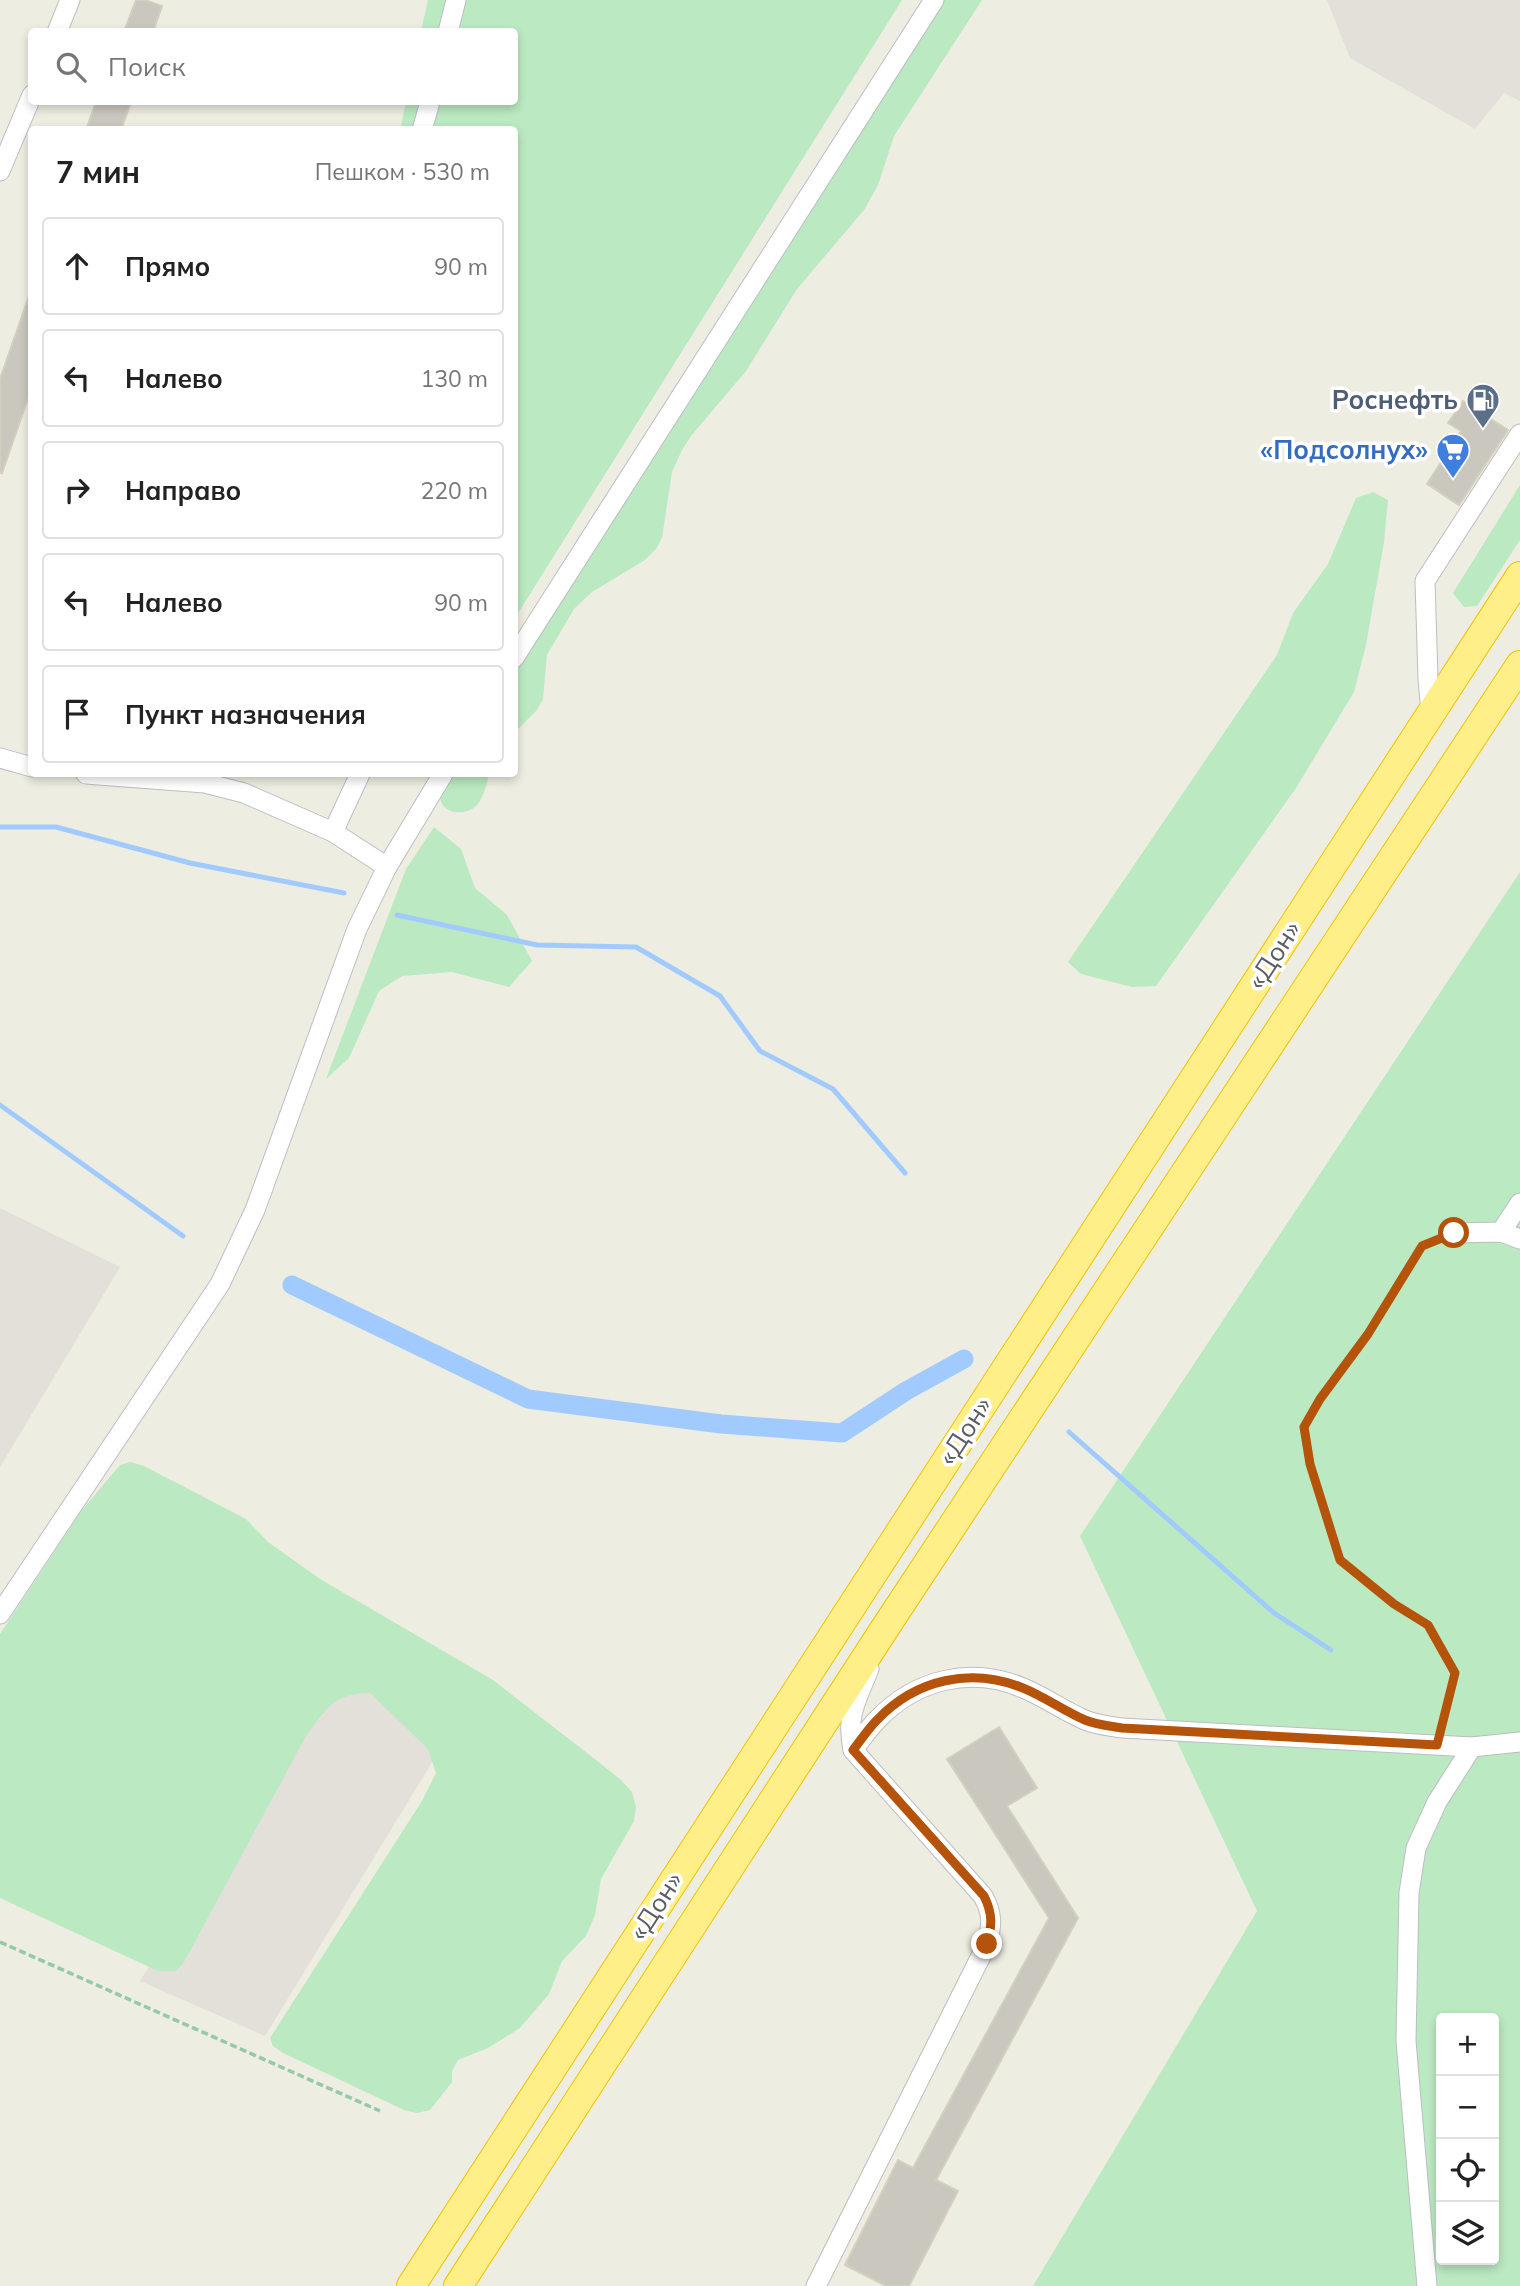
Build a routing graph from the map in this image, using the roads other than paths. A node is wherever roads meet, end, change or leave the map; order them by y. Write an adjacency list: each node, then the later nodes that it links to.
1 (70, 0): 4 (street)
2 (456, 0): 5 (street)
3 (934, 0): 12 (street)
4 (60, 28)
5 (449, 28)
6 (28, 104): 9 (street)
7 (429, 105): 8 (street)
8 (423, 126)
9 (0, 171)
10 (1520, 434): 15 (street)
11 (1520, 576): 15 (highway, «Дон»)
12 (518, 652)
13 (1520, 665): 14 (highway, «Дон»)
14 (1508, 698): 27 (highway, «Дон»)
15 (1431, 713): 31 (highway, «Дон»)
16 (0, 758): 17 (street)
17 (28, 766)
18 (126, 777): 21 (street)
19 (359, 777): 21 (street)
20 (441, 777): 22 (street)
21 (333, 832): 22 (street)
22 (387, 867): 26 (street)
23 (1520, 1203): 25 (street)
24 (1454, 1233): 25 (street)
25 (1511, 1235)
26 (0, 1614)
27 (885, 1628): 30 (street); 32 (highway, «Дон»)
28 (1520, 1742): 29 (street)
29 (1472, 1747): 30 (street); 34 (street)
30 (853, 1750): 33 (street)
31 (411, 2286)
32 (458, 2286)
33 (816, 2286)
34 (1427, 2286)

